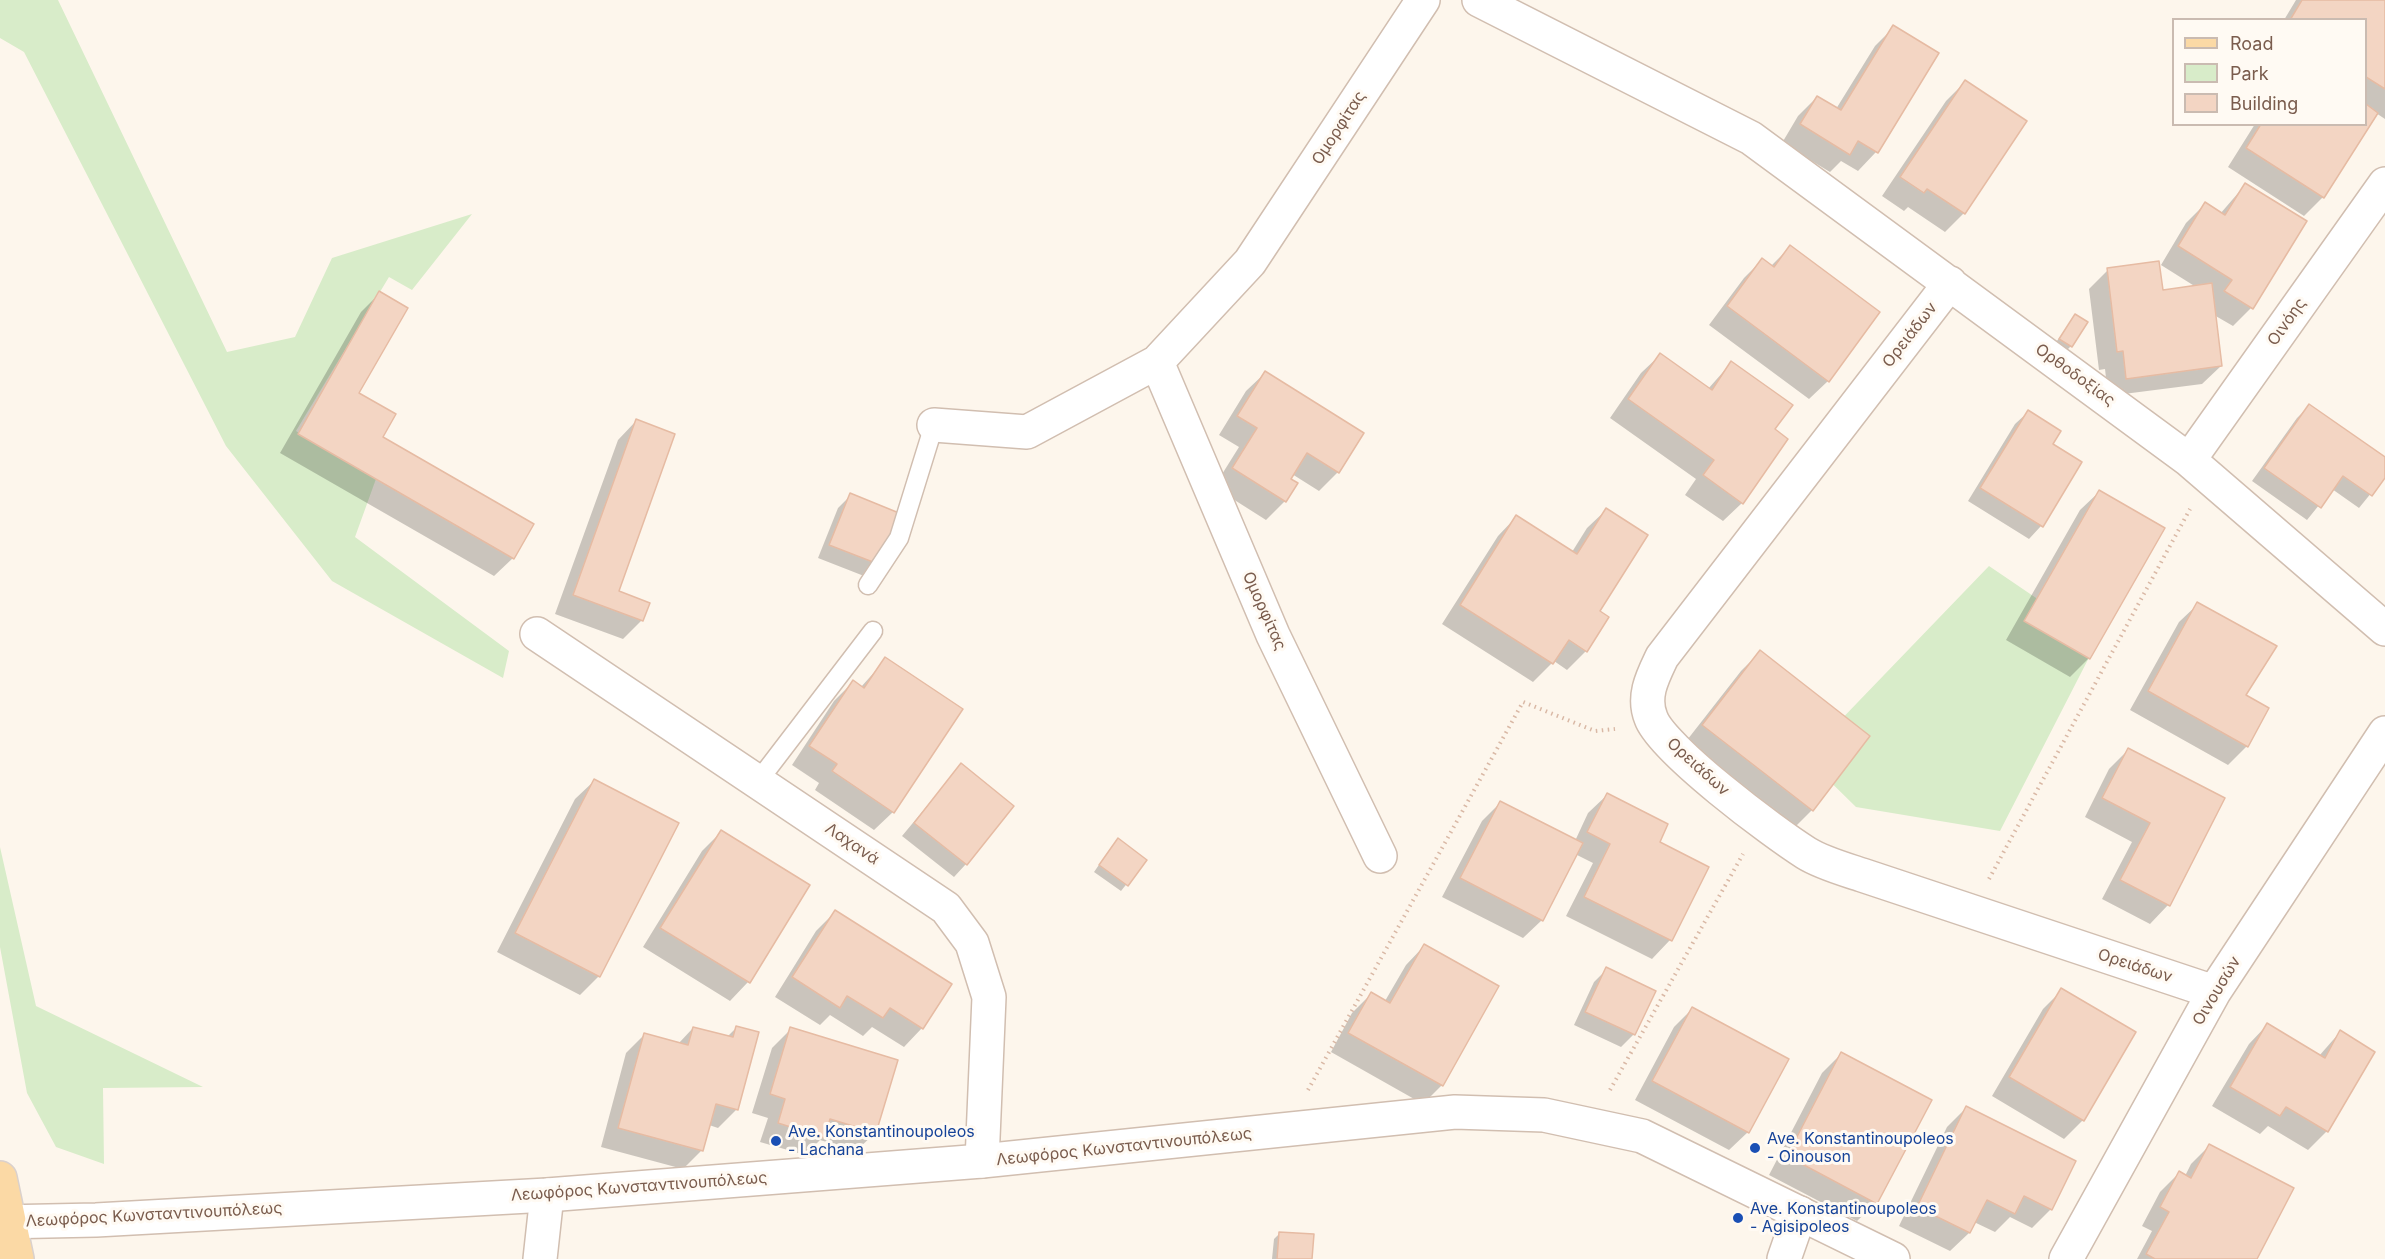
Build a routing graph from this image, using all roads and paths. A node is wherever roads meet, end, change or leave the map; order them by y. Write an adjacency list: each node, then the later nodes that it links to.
1 (1423, 0): 5 (street, Ομορφίτας)
2 (1479, 0): 4 (street, Ορθοδοξίας)
3 (2385, 184): 7 (street, Οινόης)
4 (1950, 283): 7 (street, Ορθοδοξίας); 12 (street, Ορειάδων)
5 (1157, 362): 6 (street, Ομορφίτας); 16 (street, Ομορφίτας)
6 (933, 425): 8 (lane)
7 (2199, 468): 9 (street, Ορθοδοξίας); 17 (path)
8 (868, 585)
9 (2385, 629)
10 (873, 631): 14 (lane)
11 (537, 634): 14 (street, Λαχανά)
12 (1655, 726): 15 (street, Ορειάδων); 20 (path)
13 (2385, 733): 18 (street, Οινουσών)
14 (759, 780): 21 (street, Λαχανά)
15 (1761, 821): 17 (street, Ορειάδων); 19 (path)
16 (1380, 856)
17 (1971, 911): 18 (street, Ορειάδων)
18 (2214, 992): 30 (street, Οινουσών)
19 (1590, 1125): 20 (street, Λεωφόρος Κωνσταντινουπόλεως); 24 (street, Λεωφόρος Κωνσταντινουπόλεως)
20 (1286, 1130): 21 (street, Λεωφόρος Κωνσταντινουπόλεως)
21 (982, 1161): 23 (street, Λεωφόρος Κωνσταντινουπόλεως)
22 (0, 1178): 25 (main road)
23 (547, 1195): 25 (street, Λεωφόρος Κωνσταντινουπόλεως); 27 (street)
24 (1800, 1214): 28 (street); 29 (street, Λεωφόρος Κωνσταντινουπόλεως)
25 (5, 1222): 26 (main road)
26 (17, 1259)
27 (540, 1259)
28 (1784, 1259)
29 (1893, 1259)
30 (2066, 1259)

